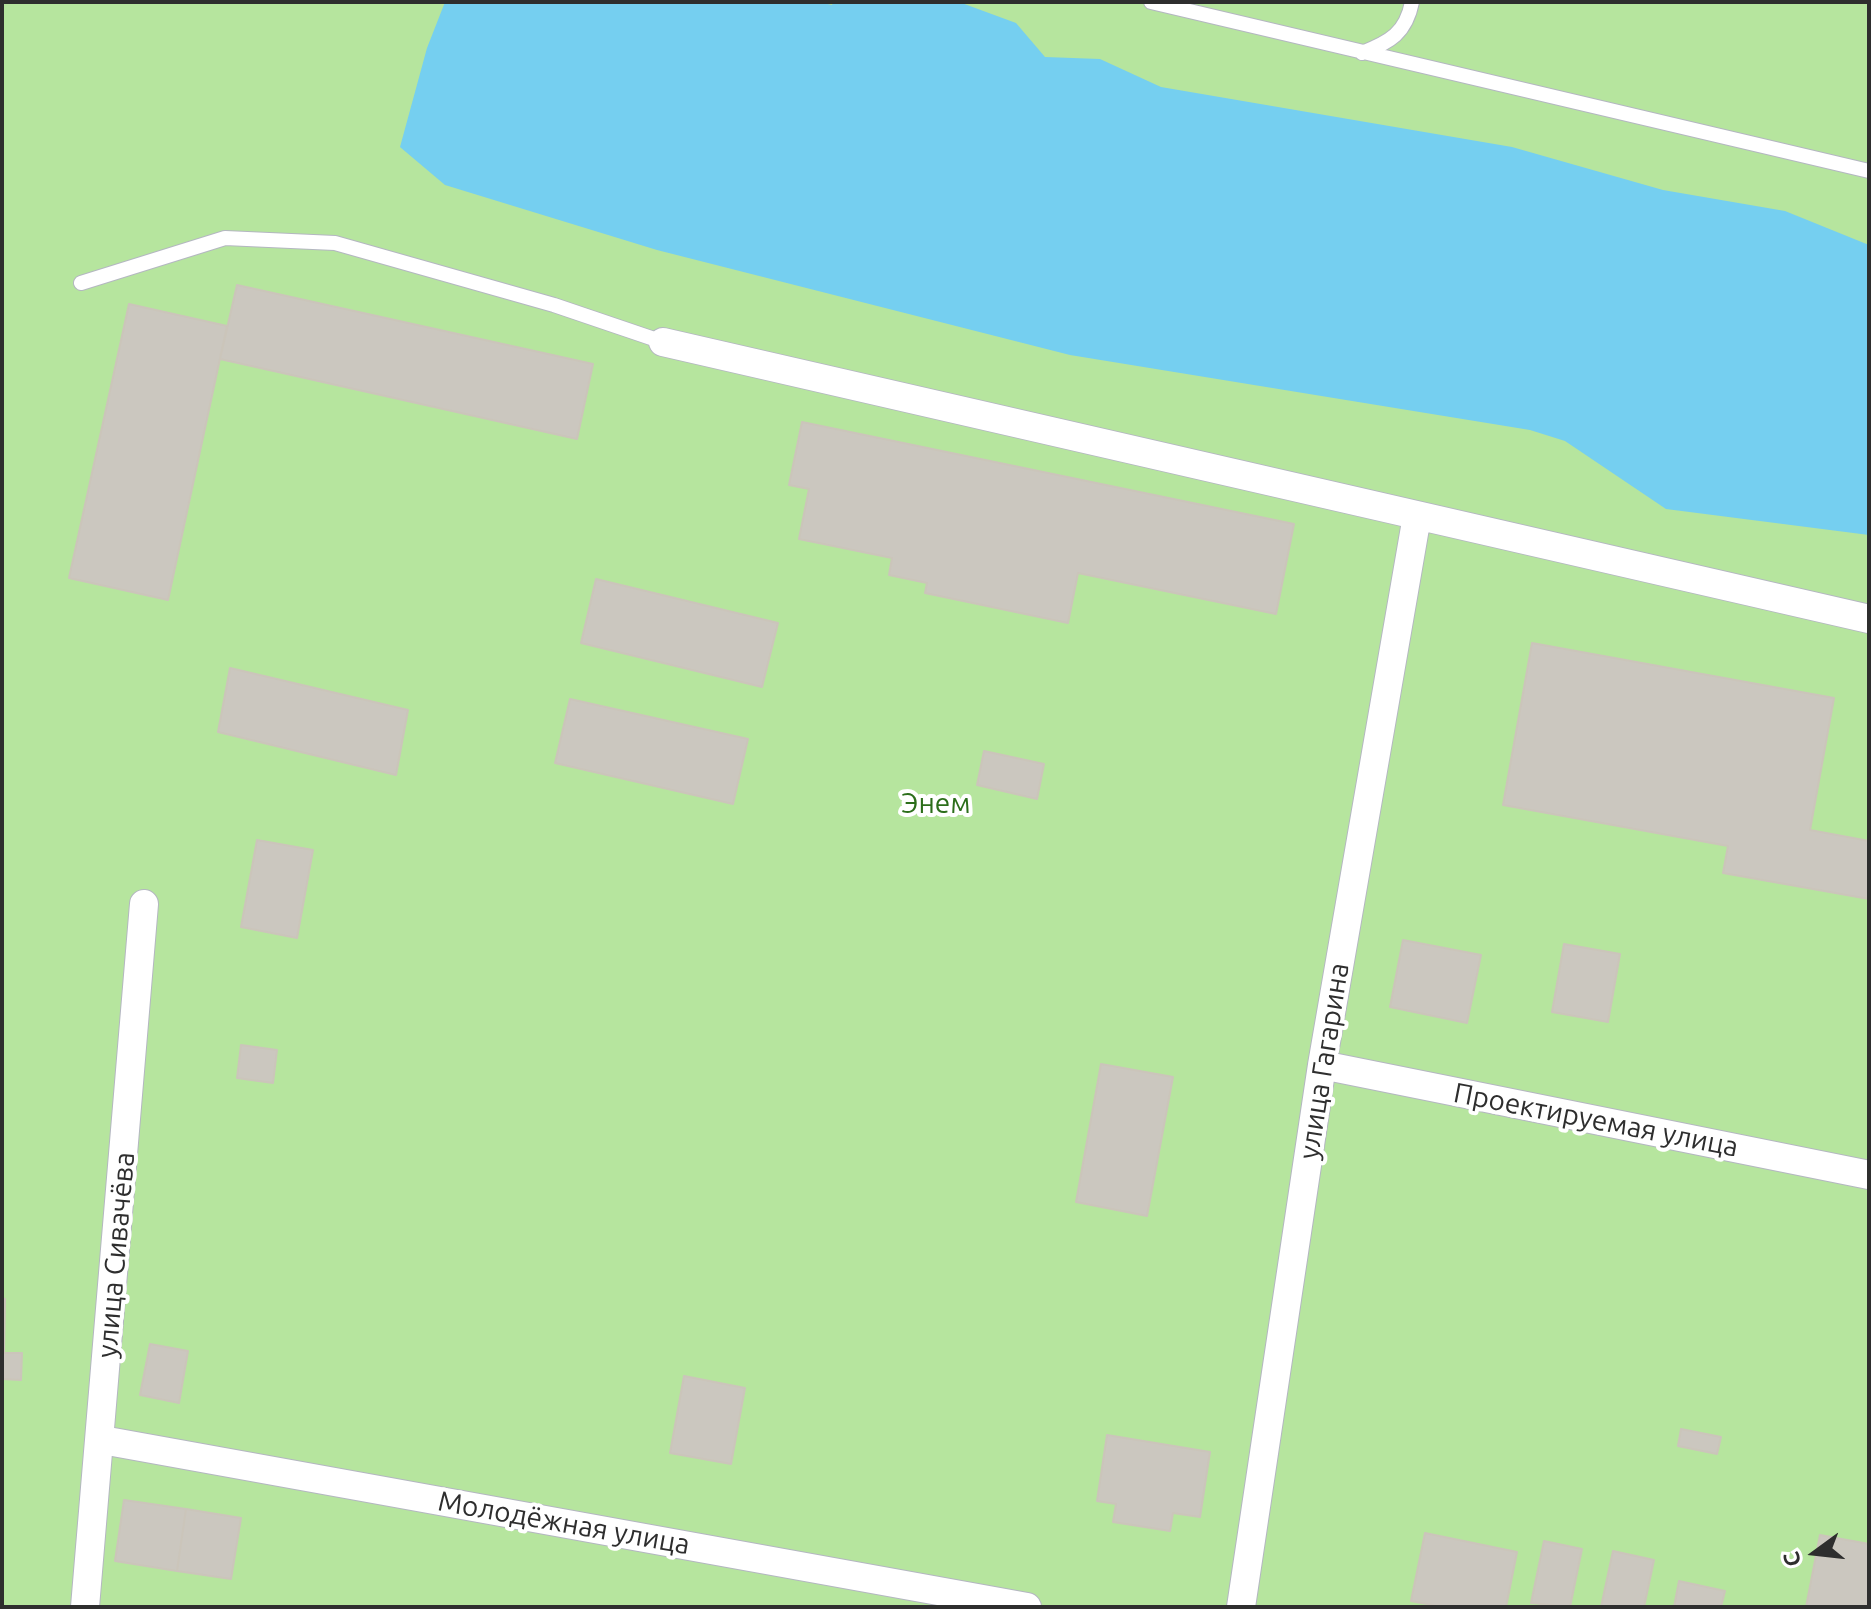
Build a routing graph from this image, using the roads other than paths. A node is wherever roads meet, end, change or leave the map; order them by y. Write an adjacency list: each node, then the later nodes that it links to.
1 (1151, 2): 3 (lane)
2 (1412, 2): 3 (lane)
3 (1362, 53): 4 (lane)
4 (1869, 171)
5 (81, 283): 6 (lane)
6 (663, 342): 7 (street)
7 (1417, 516): 8 (street); 10 (street, улица Гагарина)
8 (1869, 619)
9 (144, 904): 12 (street, улица Сивачёва)
10 (1322, 1065): 11 (street, Проектируемая улица); 15 (street, улица Гагарина)
11 (1869, 1175)
12 (102, 1440): 13 (street, улица Сивачёва); 14 (street, Молодёжная улица)
13 (85, 1607)
14 (1027, 1607)
15 (1241, 1607)

